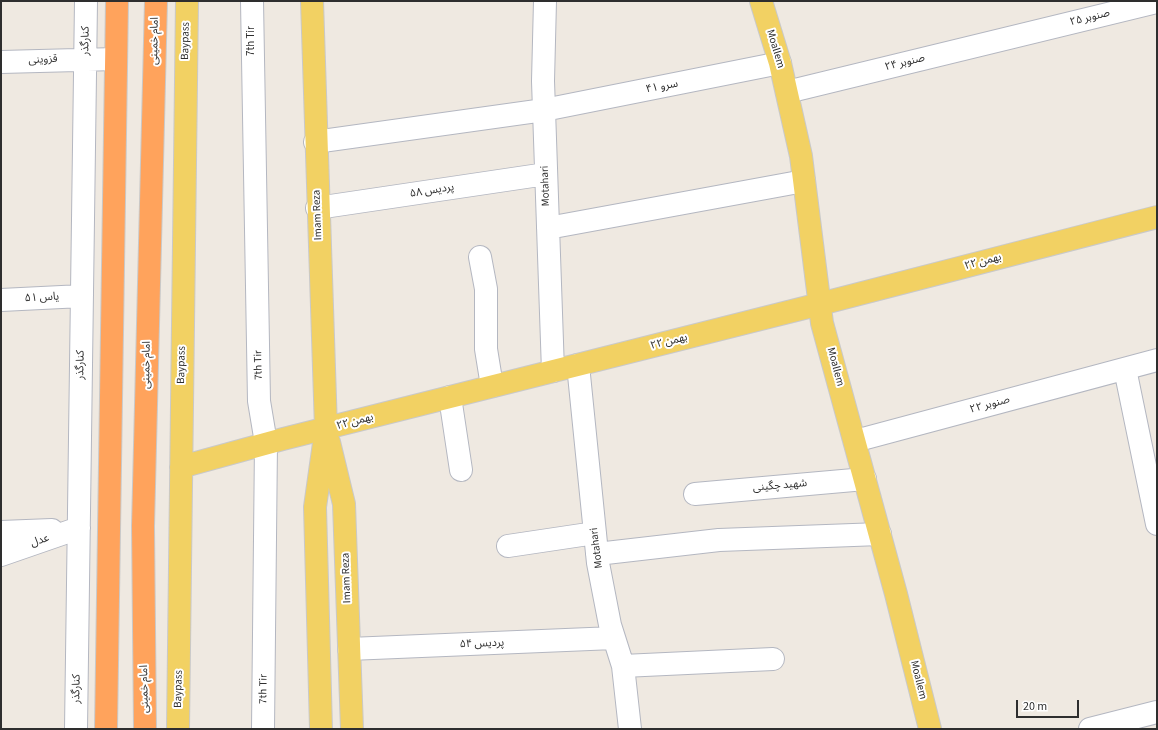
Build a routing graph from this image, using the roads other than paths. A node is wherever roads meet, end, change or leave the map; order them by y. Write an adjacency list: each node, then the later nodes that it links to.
1 (86, 1): 11 (street, کنارگذر)
2 (117, 1): 12 (highway)
3 (156, 1): 40 (highway, امام خمینی)
4 (186, 1): 36 (main road, Baypass)
5 (252, 1): 35 (street, 7th Tir)
6 (312, 1): 17 (main road, Imam Reza)
7 (545, 1): 16 (street, Motahari)
8 (761, 1): 14 (main road, Moallem)
9 (1157, 2): 10 (street, صنوبر ۲۵)
10 (1024, 34): 15 (street, صنوبر ۲۴)
11 (85, 59): 12 (street, قزوینی); 13 (street, قزوینی); 24 (street, کنارگذر)
12 (116, 59): 39 (highway)
13 (1, 62)
14 (780, 63): 15 (main road, Moallem); 16 (street, سرو ۴۱)
15 (787, 92): 19 (main road, Moallem)
16 (544, 110): 17 (street, سرو ۴۱); 18 (street, Motahari)
17 (315, 142): 20 (main road, Imam Reza)
18 (546, 174): 20 (street, پردیس ۵۸); 22 (street, Motahari)
19 (804, 181): 22 (street); 26 (main road, Moallem)
20 (317, 208): 33 (main road, Imam Reza)
21 (1157, 217): 26 (main road, ۲۲ بهمن)
22 (548, 228): 30 (street, Motahari)
23 (480, 257): 31 (street)
24 (82, 296): 25 (street, یاس ۵۱); 43 (street, کنارگذر)
25 (1, 300)
26 (820, 304): 28 (main road, ۲۲ بهمن); 34 (main road, Moallem)
27 (1157, 360): 29 (street, صنوبر ۲۲)
28 (578, 365): 30 (main road, ۲۲ بهمن); 45 (street, Motahari)
29 (1125, 368): 34 (street, صنوبر ۲۲); 42 (street)
30 (553, 371): 31 (main road, ۲۲ بهمن)
31 (492, 386): 32 (main road, ۲۲ بهمن)
32 (450, 397): 33 (main road, ۲۲ بهمن); 37 (street)
33 (326, 429): 35 (main road, ۲۲ بهمن); 51 (main road, Imam Reza); 60 (main road, Imam Reza)
34 (855, 441): 38 (main road, Moallem)
35 (266, 443): 36 (main road, ۲۲ بهمن); 59 (street, 7th Tir)
36 (181, 468): 58 (main road, Baypass)
37 (461, 470)
38 (865, 479): 41 (street, شهید چگینی); 46 (main road, Moallem)
39 (110, 483): 40 (highway); 56 (highway)
40 (144, 485): 57 (highway, امام خمینی)
41 (695, 494)
42 (1157, 524)
43 (79, 528): 44 (street); 49 (street, عدل); 55 (street, کنارگذر)
44 (1, 532)
45 (595, 533): 47 (street); 48 (street, Motahari)
46 (880, 534): 48 (street); 63 (main road, Moallem)
47 (508, 546)
48 (597, 554): 50 (street, Motahari)
49 (1, 555)
50 (614, 638): 51 (street, پردیس ۵۴); 53 (street, Motahari)
51 (349, 649): 61 (main road, Imam Reza)
52 (773, 659): 53 (street)
53 (623, 666): 62 (street, Motahari)
54 (1157, 712): 64 (street)
55 (72, 729)
56 (106, 729)
57 (145, 729)
58 (178, 729)
59 (264, 729)
60 (321, 729)
61 (352, 729)
62 (630, 729)
63 (930, 729)
64 (1090, 729)

